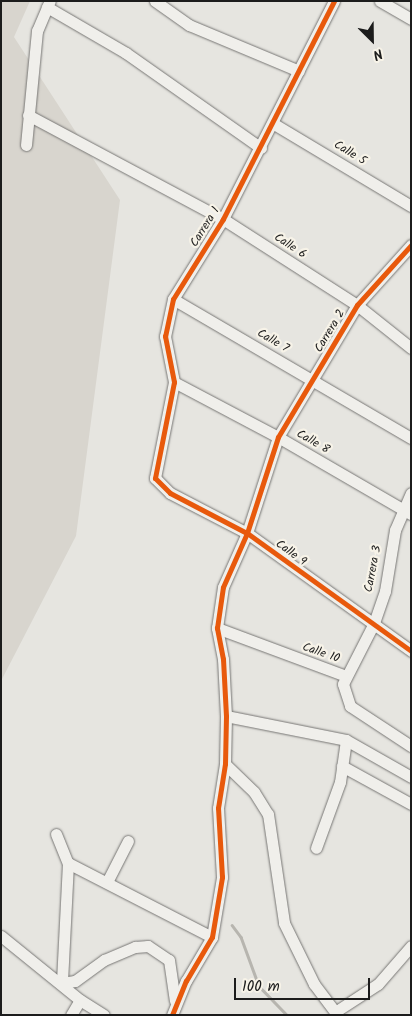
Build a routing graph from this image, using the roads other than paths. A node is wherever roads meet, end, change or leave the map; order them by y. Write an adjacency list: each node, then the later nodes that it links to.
1 (154, 1): 6 (street)
2 (334, 1): 6 (street, Carrera 1)
3 (380, 1): 5 (street)
4 (48, 4): 7 (street); 10 (street)
5 (411, 19)
6 (299, 71): 8 (street, Carrera 1)
7 (28, 115): 9 (street); 12 (street, Calle 6)
8 (274, 124): 10 (street, Carrera 1); 11 (street, Calle 5)
9 (26, 145)
10 (261, 148): 12 (street, Carrera 1)
11 (411, 206)
12 (223, 219): 14 (street, Carrera 1); 15 (street, Calle 6)
13 (411, 245): 15 (street, Carrera 2)
14 (173, 299): 17 (street, Calle 7); 18 (street, Carrera 1)
15 (357, 305): 16 (street, Calle 6); 17 (street, Carrera 2)
16 (411, 348)
17 (312, 379): 19 (street, Carrera 2); 20 (street, Calle 7)
18 (174, 382): 19 (street, Calle 8); 21 (street, Carrera 1)
19 (278, 437): 23 (street, Calle 8); 24 (street, Carrera 2)
20 (411, 438)
21 (155, 478): 24 (street, Calle 9)
22 (411, 493): 23 (street, Carrera 3)
23 (406, 512): 25 (street, Carrera 3)
24 (247, 533): 25 (street, Calle 9); 26 (street, Carrera 2)
25 (373, 625): 27 (street, Calle 9); 28 (street, Carrera 3)
26 (217, 628): 28 (street, Calle 10); 29 (street, Carrera 2)
27 (411, 652)
28 (346, 676): 31 (street, Calle 10)
29 (226, 716): 30 (street); 32 (street, Carrera 2)
30 (346, 740): 33 (street); 34 (street)
31 (411, 746)
32 (225, 764): 42 (street, Carrera 2); 47 (street)
33 (342, 766): 35 (street); 38 (street)
34 (411, 777)
35 (411, 804)
36 (56, 834): 39 (street)
37 (128, 841): 40 (street)
38 (316, 848)
39 (68, 863): 40 (street); 44 (street)
40 (107, 882): 42 (street)
41 (1, 936): 44 (street)
42 (212, 937): 46 (street, Carrera 2)
43 (411, 946): 47 (street)
44 (62, 983): 45 (street); 46 (street)
45 (80, 1000): 48 (street); 49 (street)
46 (176, 1011)
47 (336, 1013)
48 (71, 1015)
49 (104, 1015)

